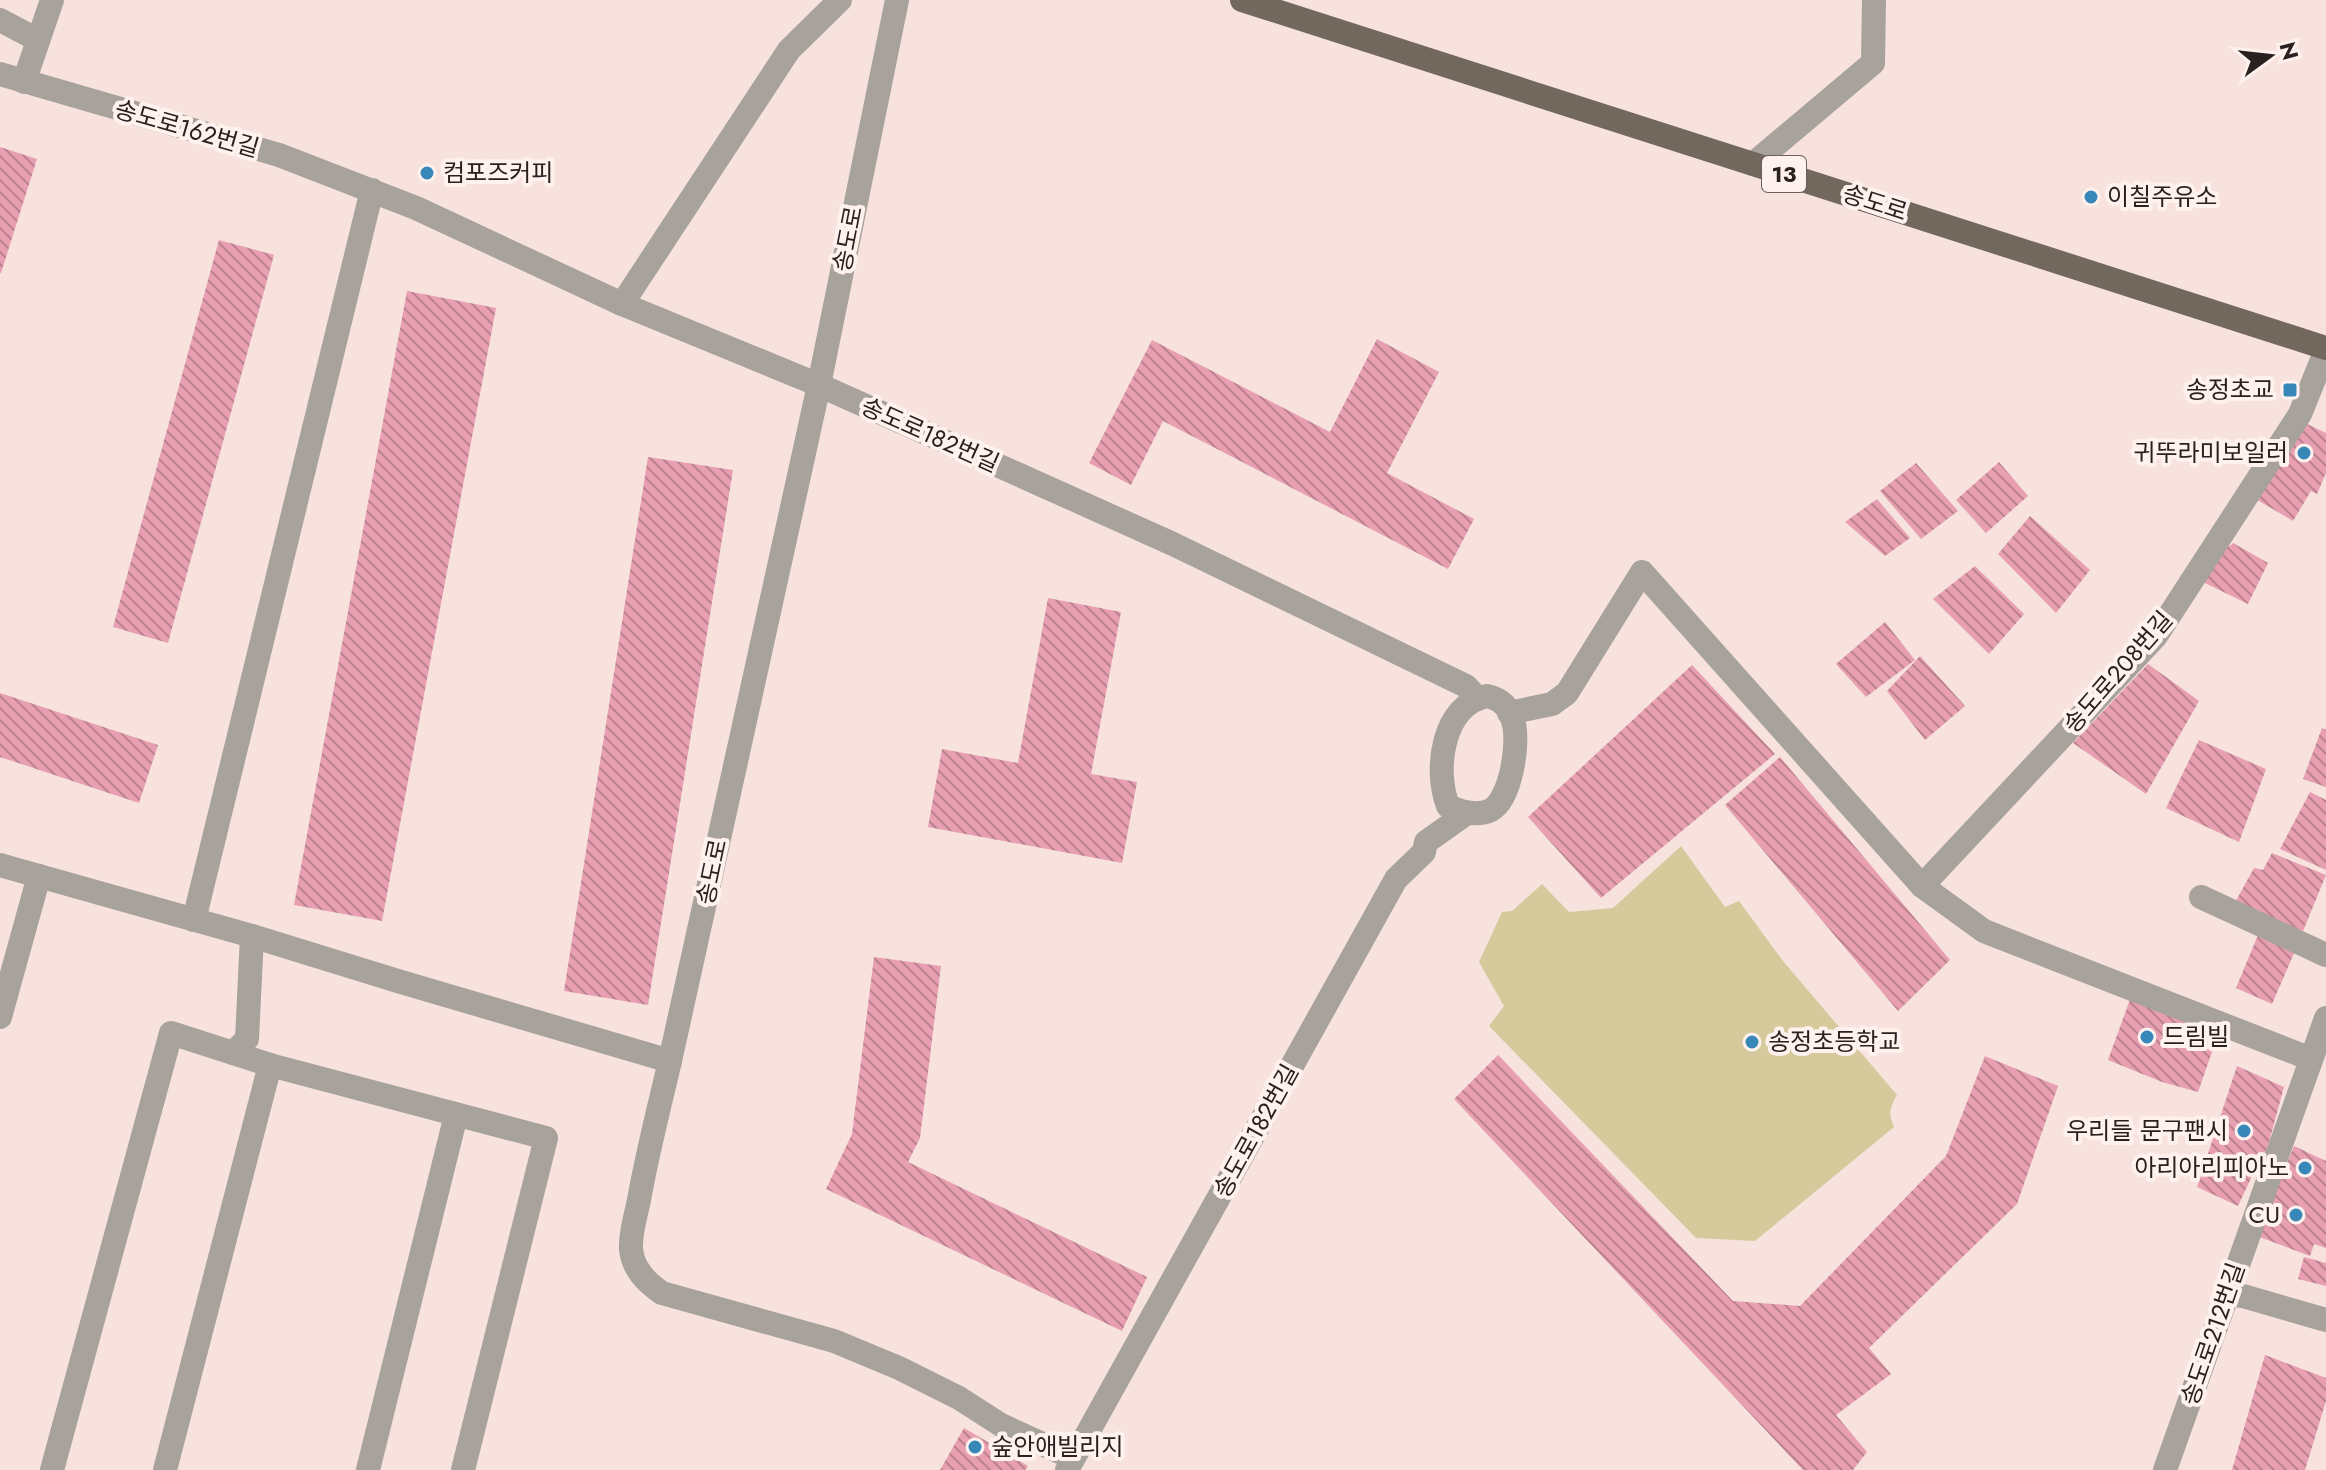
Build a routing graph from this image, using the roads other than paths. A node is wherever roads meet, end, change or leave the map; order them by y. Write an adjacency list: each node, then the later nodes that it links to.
1 (52, 0): 7 (street)
2 (840, 0): 12 (street)
3 (897, 0): 14 (street, 송도로)
4 (1242, 0): 10 (main road, 송도로 / 13)
5 (1874, 0): 10 (street)
6 (0, 20): 7 (street)
7 (38, 40): 9 (street)
8 (0, 74): 9 (street, 송도로162번길)
9 (24, 82): 11 (street, 송도로162번길)
10 (1753, 164): 13 (main road, 송도로 / 13)
11 (372, 190): 12 (street, 송도로182번길); 22 (street)
12 (622, 304): 14 (street, 송도로182번길)
13 (2326, 349): 20 (street, 송도로208번길)
14 (819, 385): 15 (street, 송도로182번길); 29 (street, 송도로)
15 (1478, 699): 16 (street); 17 (street)
16 (1509, 713): 17 (street); 20 (street)
17 (1467, 813): 34 (street, 송도로182번길)
18 (0, 865): 19 (street)
19 (39, 876): 22 (street); 25 (street)
20 (1922, 886): 28 (street)
21 (2201, 897): 24 (street)
22 (194, 920): 23 (street)
23 (252, 936): 27 (street); 29 (street)
24 (2326, 955)
25 (0, 1017)
26 (2326, 1018): 28 (street, 송도로212번길)
27 (233, 1053): 30 (street); 35 (street)
28 (2311, 1059): 32 (street, 송도로212번길)
29 (670, 1061): 34 (street, 송도로)
30 (270, 1065): 31 (street); 36 (street)
31 (456, 1115): 37 (street); 38 (street)
32 (2226, 1294): 33 (street); 39 (street, 송도로212번길)
33 (2326, 1320)
34 (1070, 1464)
35 (52, 1470)
36 (165, 1470)
37 (368, 1470)
38 (463, 1470)
39 (2165, 1470)

